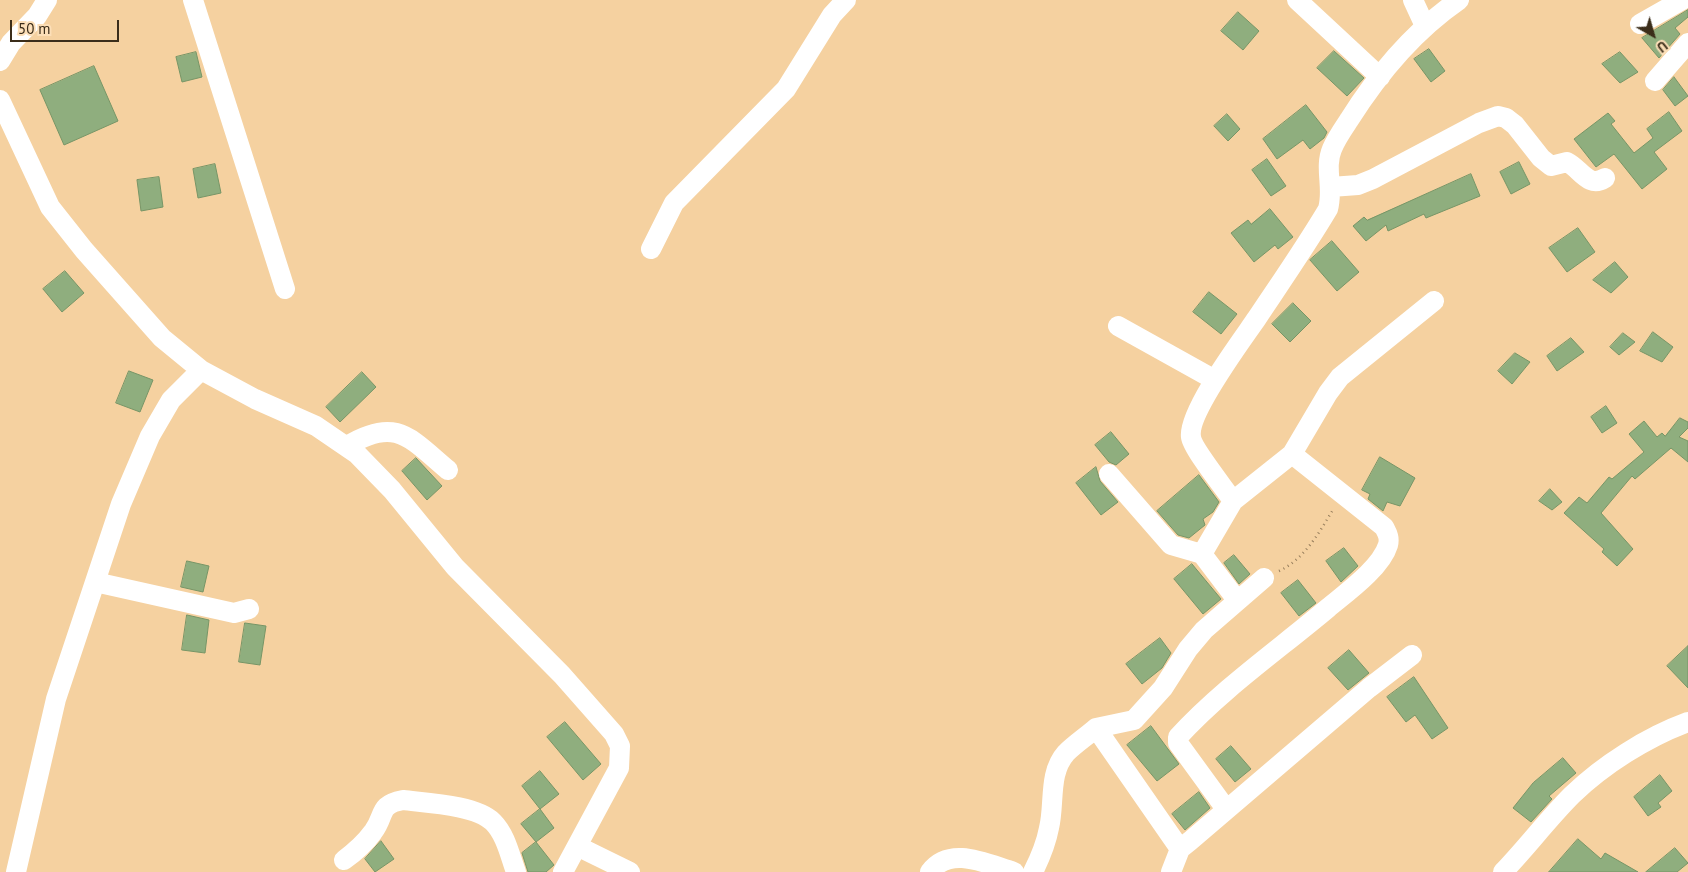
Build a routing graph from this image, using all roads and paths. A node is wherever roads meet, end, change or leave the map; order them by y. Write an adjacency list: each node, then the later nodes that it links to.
1 (47, 0): 11 (street)
2 (193, 0): 18 (street)
3 (846, 0): 17 (street)
4 (1297, 0): 12 (street)
5 (1413, 0): 9 (street)
6 (1459, 0): 9 (street)
7 (1682, 0): 8 (street)
8 (1640, 24)
9 (1425, 26): 12 (street)
10 (1688, 43): 13 (street)
11 (0, 62)
12 (1380, 77): 16 (street)
13 (1655, 81)
14 (0, 100): 21 (street)
15 (1605, 178): 16 (street)
16 (1331, 187): 22 (street)
17 (651, 249)
18 (285, 289)
19 (1434, 301): 24 (street)
20 (1118, 326): 22 (street)
21 (201, 370): 23 (street); 31 (street)
22 (1215, 380): 28 (street)
23 (347, 446): 25 (street); 38 (street)
24 (1292, 454): 27 (street); 28 (street)
25 (448, 470)
26 (1109, 474): 29 (street)
27 (1343, 493): 30 (path); 37 (street)
28 (1233, 501): 29 (street)
29 (1202, 554): 32 (street)
30 (1264, 578): 32 (street)
31 (95, 582): 33 (street); 41 (street)
32 (1237, 600): 36 (street)
33 (249, 609)
34 (1412, 655): 37 (street)
35 (1688, 722): 49 (street)
36 (1096, 728): 39 (street); 47 (street)
37 (1226, 809): 39 (street)
38 (577, 846): 43 (street); 44 (street)
39 (1180, 849): 48 (street)
40 (344, 860): 42 (street)
41 (16, 872)
42 (516, 872)
43 (563, 872)
44 (630, 872)
45 (930, 872): 46 (street)
46 (1014, 872)
47 (1033, 872)
48 (1171, 872)
49 (1503, 872)

